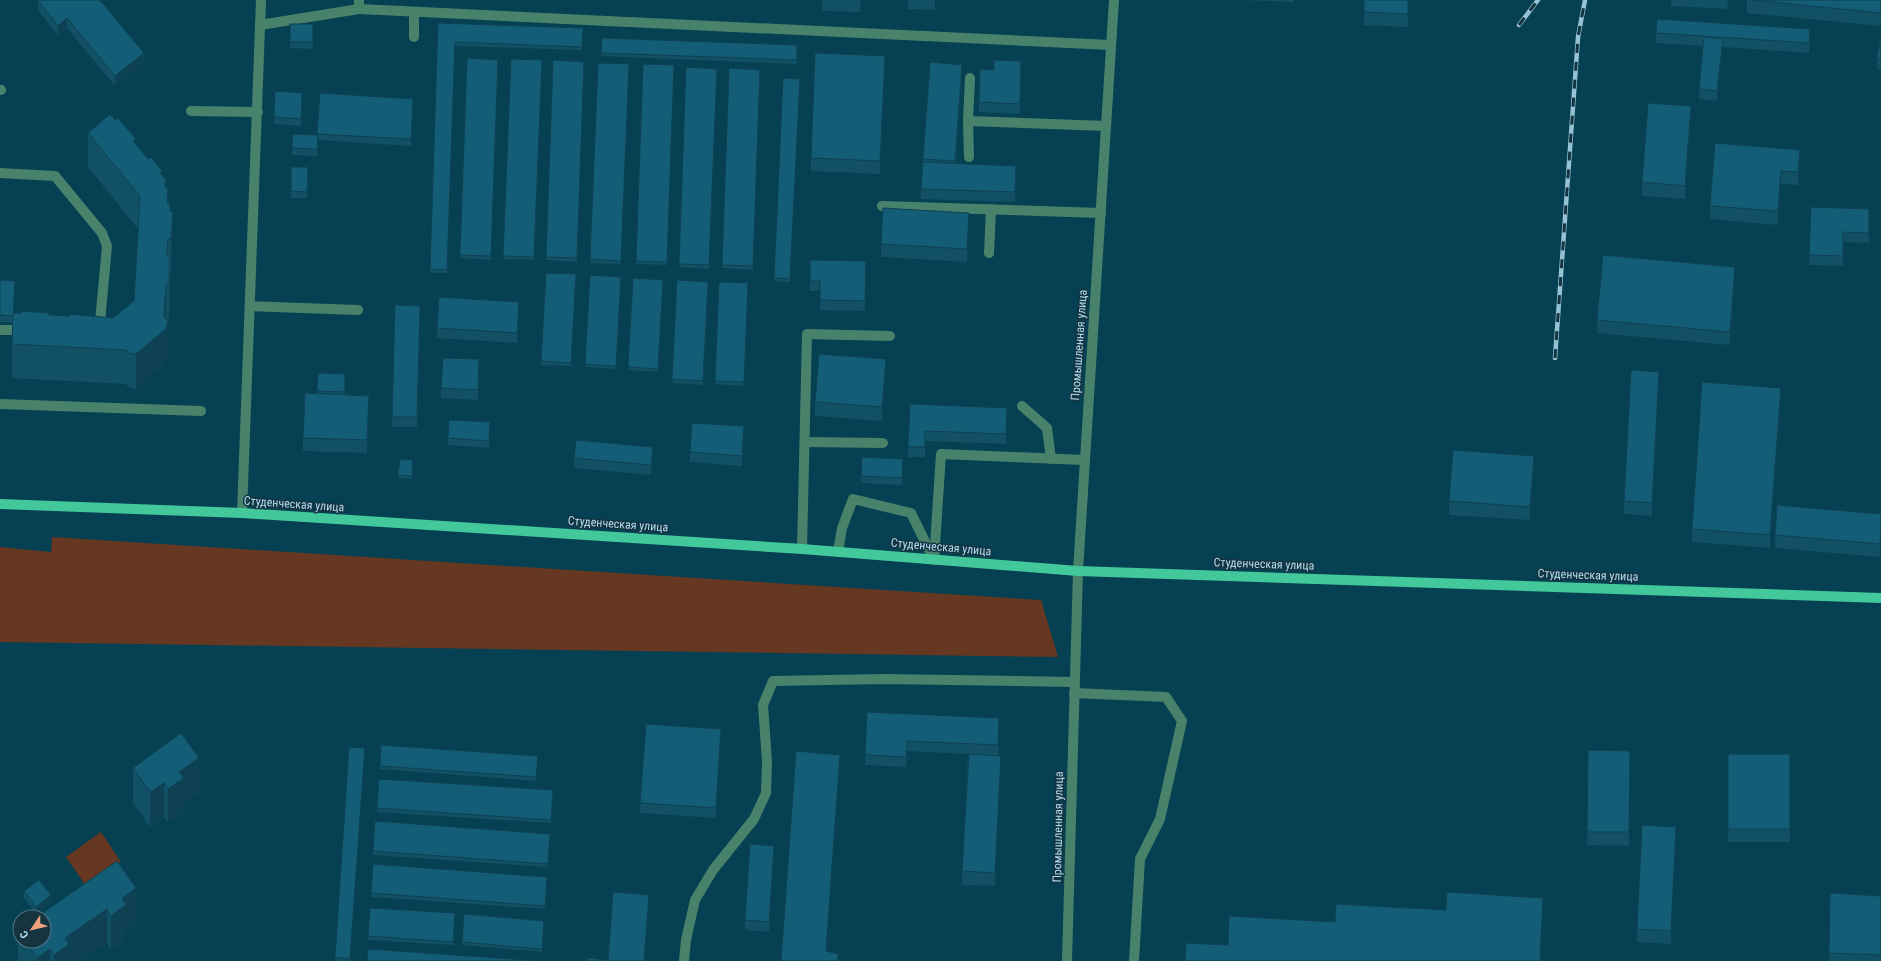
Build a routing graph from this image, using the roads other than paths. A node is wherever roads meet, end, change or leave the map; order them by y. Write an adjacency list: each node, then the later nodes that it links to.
1 (261, 0): 5 (street)
2 (1114, 0): 7 (street, Промышленная улица)
3 (359, 5): 4 (street); 5 (street)
4 (414, 13): 6 (street); 7 (street)
5 (260, 24): 10 (street)
6 (414, 37)
7 (1111, 45): 12 (street, Промышленная улица)
8 (970, 78): 11 (street)
9 (191, 111): 10 (street)
10 (258, 112): 19 (street)
11 (968, 121): 12 (street); 13 (street)
12 (1106, 126): 17 (street, Промышленная улица)
13 (968, 157)
14 (0, 173): 22 (street)
15 (882, 206): 16 (street)
16 (990, 209): 17 (street); 18 (street)
17 (1102, 213): 31 (street, Промышленная улица)
18 (989, 253)
19 (250, 306): 20 (street); 33 (street)
20 (358, 310)
21 (39, 329): 23 (street)
22 (86, 329)
23 (0, 330)
24 (890, 336): 28 (street)
25 (0, 404): 27 (street)
26 (1022, 406): 30 (street)
27 (201, 411)
28 (805, 442): 29 (street); 34 (street)
29 (883, 442)
30 (1051, 458): 31 (street); 36 (street)
31 (1085, 460): 37 (street, Промышленная улица)
32 (0, 504): 33 (main road, Студенческая улица)
33 (242, 513): 34 (main road, Студенческая улица)
34 (802, 549): 35 (main road, Студенческая улица)
35 (838, 552): 36 (main road, Студенческая улица); 36 (street)
36 (934, 560): 37 (main road, Студенческая улица)
37 (1078, 571): 38 (main road, Студенческая улица); 39 (street, Промышленная улица)
38 (1881, 598)
39 (1074, 682): 40 (street, Промышленная улица); 41 (street)
40 (1074, 693): 42 (street, Промышленная улица); 43 (street)
41 (684, 961)
42 (1068, 961)
43 (1134, 961)

